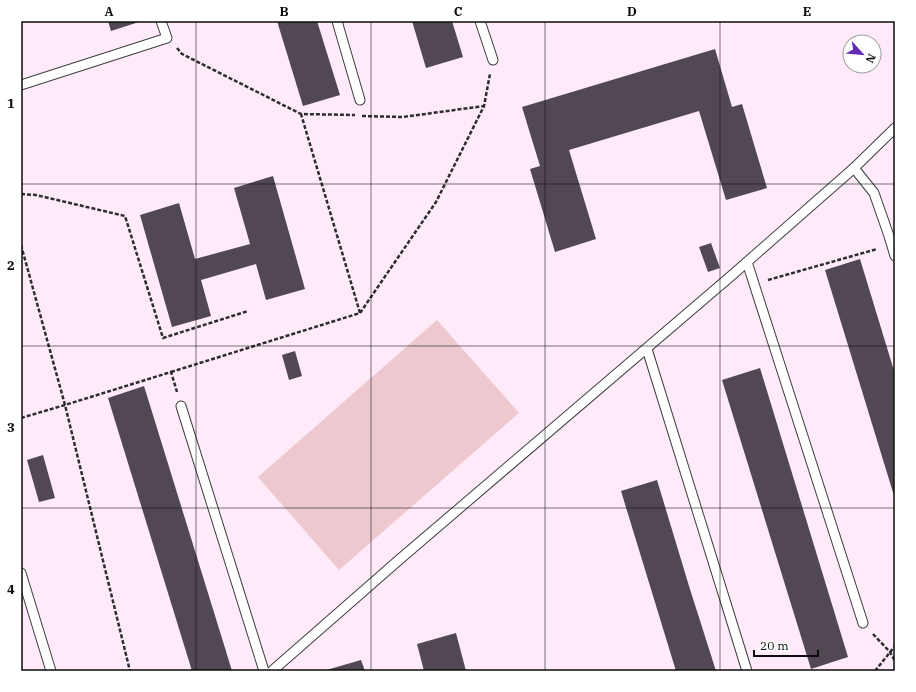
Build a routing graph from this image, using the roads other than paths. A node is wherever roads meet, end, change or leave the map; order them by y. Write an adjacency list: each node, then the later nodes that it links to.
1 (161, 21): 5 (lane)
2 (338, 21): 6 (lane)
3 (480, 21): 4 (lane)
4 (493, 60)
5 (21, 85)
6 (360, 100)
7 (895, 128): 8 (lane)
8 (854, 168): 9 (lane); 10 (lane)
9 (895, 256)
10 (748, 262): 11 (lane); 14 (lane)
11 (647, 349): 17 (lane); 18 (lane)
12 (181, 406): 16 (lane)
13 (21, 573): 15 (lane)
14 (863, 623)
15 (51, 671)
16 (264, 671)
17 (272, 671)
18 (747, 671)

